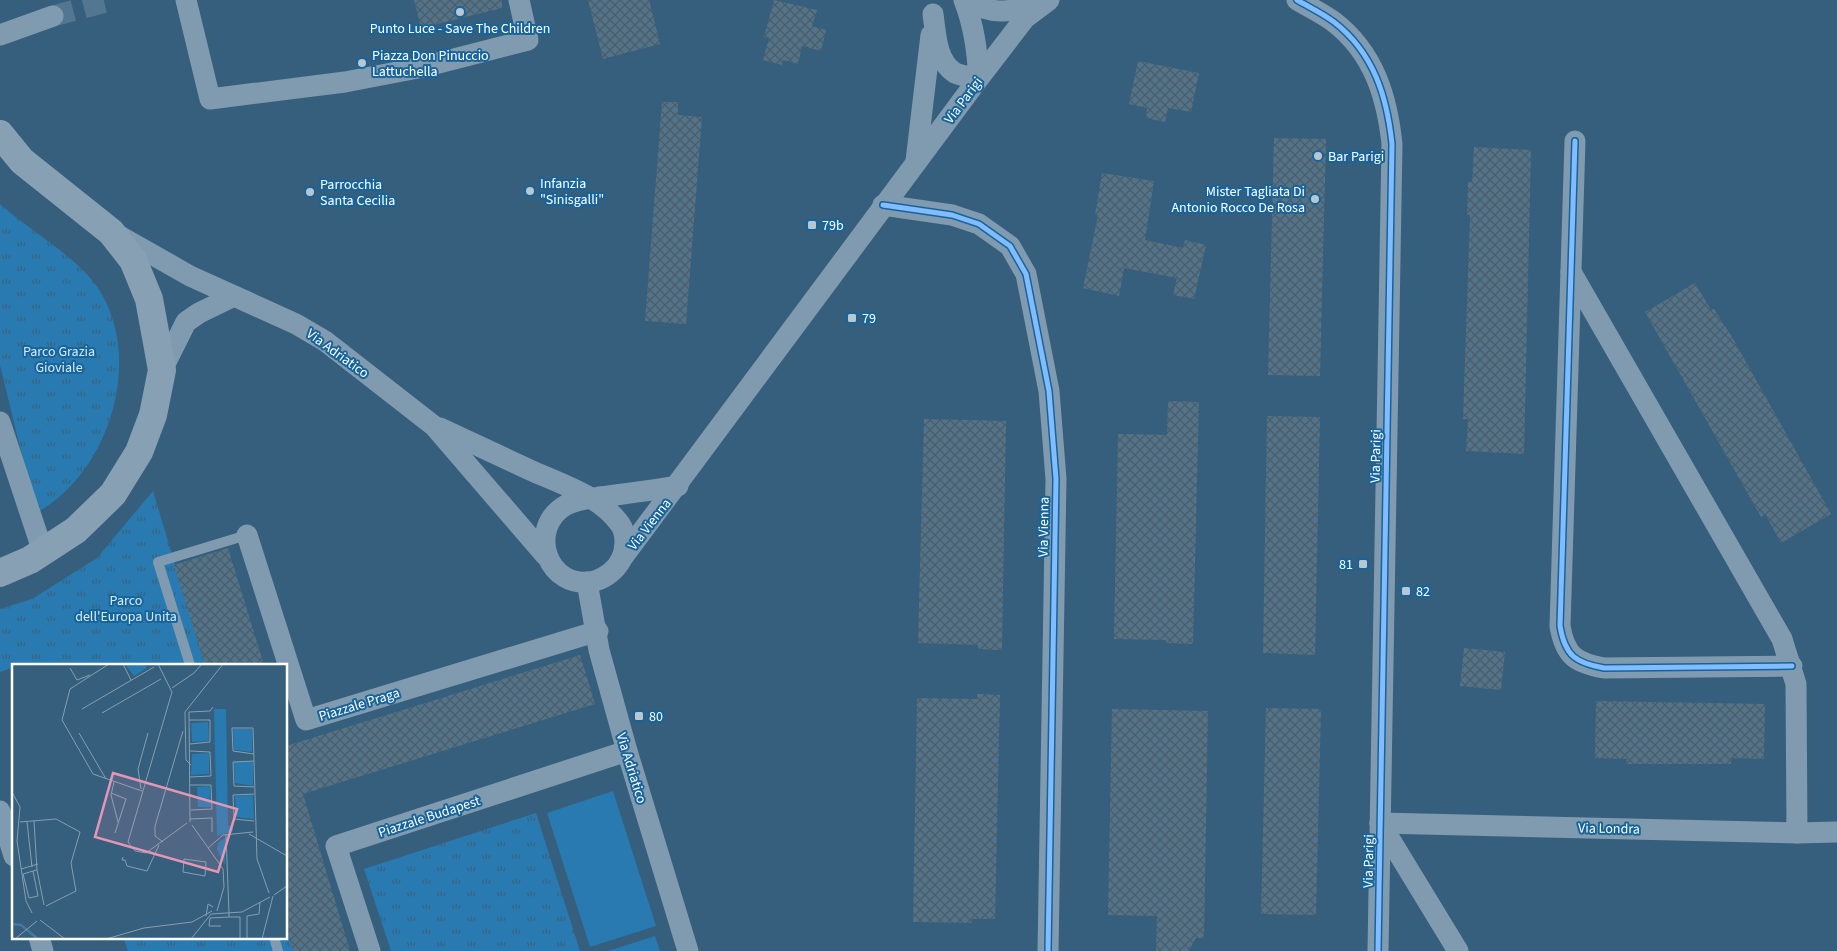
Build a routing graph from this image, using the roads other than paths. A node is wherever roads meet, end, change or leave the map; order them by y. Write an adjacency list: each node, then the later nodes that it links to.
1 (186, 0): 2 (street)
2 (519, 0)
3 (964, 0): 10 (street)
4 (970, 0): 6 (street)
5 (1297, 0): 34 (street, Via Parigi)
6 (1047, 1): 10 (street, Via Parigi)
7 (935, 7): 10 (street); 13 (street)
8 (53, 16): 9 (street)
9 (0, 35)
10 (979, 78): 13 (street, Via Parigi)
11 (0, 134): 15 (street, Via Adriatico)
12 (1575, 141): 16 (street)
13 (916, 162): 14 (street, Via Parigi)
14 (884, 206): 21 (street, Via Vienna); 44 (street, Via Vienna)
15 (111, 232): 17 (street, Via Adriatico); 18 (street, Via Adriatico)
16 (1571, 272): 31 (street); 31 (street)
17 (232, 296): 18 (street, Via Adriatico); 20 (street, Via Adriatico)
18 (162, 370): 24 (street, Via Adriatico)
19 (0, 422): 24 (street)
20 (434, 426): 22 (street, Via Adriatico); 25 (street, Via Adriatico)
21 (678, 486): 22 (street, Via Vienna); 26 (street, Via Vienna)
22 (592, 498): 25 (street); 26 (street, Via Adriatico)
23 (247, 536): 29 (street, Piazzale Praga); 30 (lane)
24 (42, 552): 27 (street, Via Adriatico)
25 (546, 556): 28 (street, Via Adriatico)
26 (620, 561): 28 (street)
27 (0, 573)
28 (587, 582): 29 (street, Via Adriatico)
29 (598, 631): 32 (street, Via Adriatico)
30 (190, 664)
31 (1792, 666): 36 (street)
32 (627, 751): 42 (street, Piazzale Budapest); 43 (street, Via Adriatico)
33 (0, 811): 37 (street)
34 (1380, 823): 36 (street, Via Londra); 45 (street, Via Parigi); 46 (street)
35 (1837, 832): 36 (street, Via Londra)
36 (1797, 833)
37 (12, 850)
38 (39, 938): 40 (street)
39 (274, 938): 41 (lane)
40 (43, 951)
41 (278, 951)
42 (370, 951)
43 (688, 951)
44 (1048, 951)
45 (1378, 951)
46 (1458, 951)

